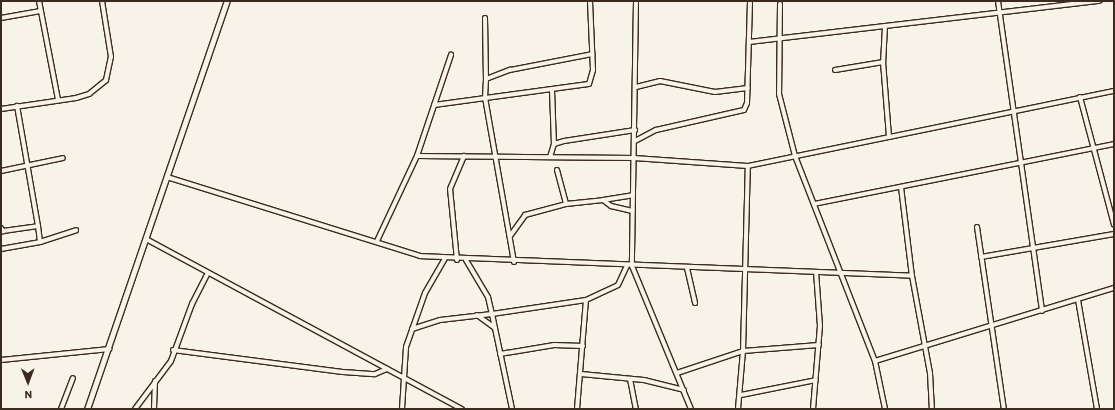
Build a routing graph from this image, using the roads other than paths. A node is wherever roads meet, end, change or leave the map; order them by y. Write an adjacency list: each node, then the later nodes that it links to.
1 (39, 1): 10 (street)
2 (102, 1): 28 (street)
3 (227, 1): 51 (street)
4 (590, 1): 17 (street)
5 (636, 1): 22 (street)
6 (750, 1): 16 (street)
7 (998, 1): 11 (street)
8 (1100, 1): 11 (street)
9 (780, 4): 15 (street)
10 (40, 11): 12 (street); 28 (street)
11 (1000, 11): 14 (street); 32 (street)
12 (1, 18)
13 (485, 18): 21 (street)
14 (885, 26): 15 (street); 19 (street)
15 (780, 38): 16 (street); 42 (street)
16 (749, 42): 23 (street)
17 (592, 54): 21 (street); 24 (street)
18 (451, 55): 29 (street)
19 (883, 62): 20 (street); 34 (street)
20 (834, 70)
21 (486, 79): 27 (street)
22 (636, 87): 23 (street); 33 (street)
23 (748, 88): 35 (street)
24 (552, 90): 27 (street); 36 (street)
25 (1114, 91): 26 (street)
26 (1080, 97): 32 (street); 38 (street)
27 (485, 98): 29 (street); 41 (street)
28 (58, 100): 30 (street)
29 (434, 105): 39 (street)
30 (17, 106): 31 (street); 46 (street)
31 (1, 109)
32 (1012, 112): 34 (street); 47 (street)
33 (635, 130): 35 (street); 36 (street)
34 (888, 137): 42 (street)
35 (635, 141): 45 (street)
36 (554, 144): 43 (street)
37 (1114, 144): 38 (street)
38 (1092, 148): 47 (street); 58 (street)
39 (417, 156): 40 (street); 66 (street)
40 (464, 156): 41 (street); 72 (street)
41 (495, 156): 43 (street); 64 (street)
42 (795, 156): 48 (street); 56 (street)
43 (550, 157): 45 (street)
44 (63, 158): 46 (street)
45 (634, 158): 48 (street); 53 (street)
46 (27, 164): 50 (street); 59 (street)
47 (1019, 164): 52 (street); 68 (street)
48 (748, 166): 78 (street)
49 (557, 170): 55 (street)
50 (1, 171)
51 (168, 177): 65 (street); 66 (street)
52 (901, 187): 56 (street); 82 (street)
53 (633, 195): 54 (street); 57 (street)
54 (603, 200): 55 (street); 57 (street)
55 (566, 204): 64 (street)
56 (814, 204): 81 (street)
57 (632, 211): 76 (street)
58 (1114, 225)
59 (38, 226): 61 (street); 67 (street)
60 (977, 226): 70 (street)
61 (1, 228)
62 (76, 230): 67 (street)
63 (1114, 234): 68 (street)
64 (510, 236): 74 (street)
65 (146, 239): 80 (street); 96 (street)
66 (377, 241): 71 (street)
67 (40, 242): 69 (street)
68 (1032, 248): 70 (street); 87 (street)
69 (1, 249)
70 (981, 257): 90 (street)
71 (445, 260): 72 (street); 92 (street)
72 (457, 260): 73 (street)
73 (466, 260): 74 (street); 88 (street)
74 (514, 262): 75 (street)
75 (627, 266): 76 (street); 84 (street)
76 (632, 266): 77 (street); 103 (street)
77 (687, 268): 78 (street); 86 (street)
78 (745, 270): 79 (street); 98 (street)
79 (816, 272): 81 (street); 93 (street)
80 (208, 273): 97 (street); 102 (street)
81 (841, 273): 82 (street); 101 (street)
82 (912, 276): 95 (street)
83 (1114, 288): 85 (street)
84 (586, 300): 88 (street); 94 (street)
85 (1078, 300): 87 (street); 127 (street)
86 (695, 303)
87 (1042, 311): 90 (street)
88 (492, 314): 89 (street); 91 (street)
89 (477, 315): 91 (street); 92 (street)
90 (991, 326): 95 (street); 126 (street)
91 (495, 328): 99 (street)
92 (412, 329): 105 (street)
93 (819, 345): 98 (street); 108 (street)
94 (583, 346): 99 (street); 104 (street)
95 (924, 346): 101 (street); 125 (street)
96 (109, 349): 100 (street); 113 (street)
97 (173, 350): 102 (street); 109 (street)
98 (743, 351): 103 (street); 111 (street)
99 (500, 354): 118 (street)
100 (1, 360)
101 (875, 361): 124 (street)
102 (386, 369): 105 (street)
103 (677, 373): 110 (street)
104 (581, 374): 107 (street); 119 (street)
105 (402, 377): 116 (street); 117 (street)
106 (73, 378): 112 (street)
107 (630, 379): 110 (street); 120 (street)
108 (816, 380): 111 (street); 123 (street)
109 (156, 381): 114 (street); 115 (street)
110 (684, 390): 121 (street)
111 (741, 395): 122 (street)
112 (60, 409)
113 (87, 409)
114 (135, 409)
115 (154, 409)
116 (402, 409)
117 (462, 409)
118 (512, 409)
119 (577, 409)
120 (636, 409)
121 (691, 409)
122 (738, 409)
123 (813, 409)
124 (886, 409)
125 (932, 409)
126 (1004, 409)
127 (1097, 409)

